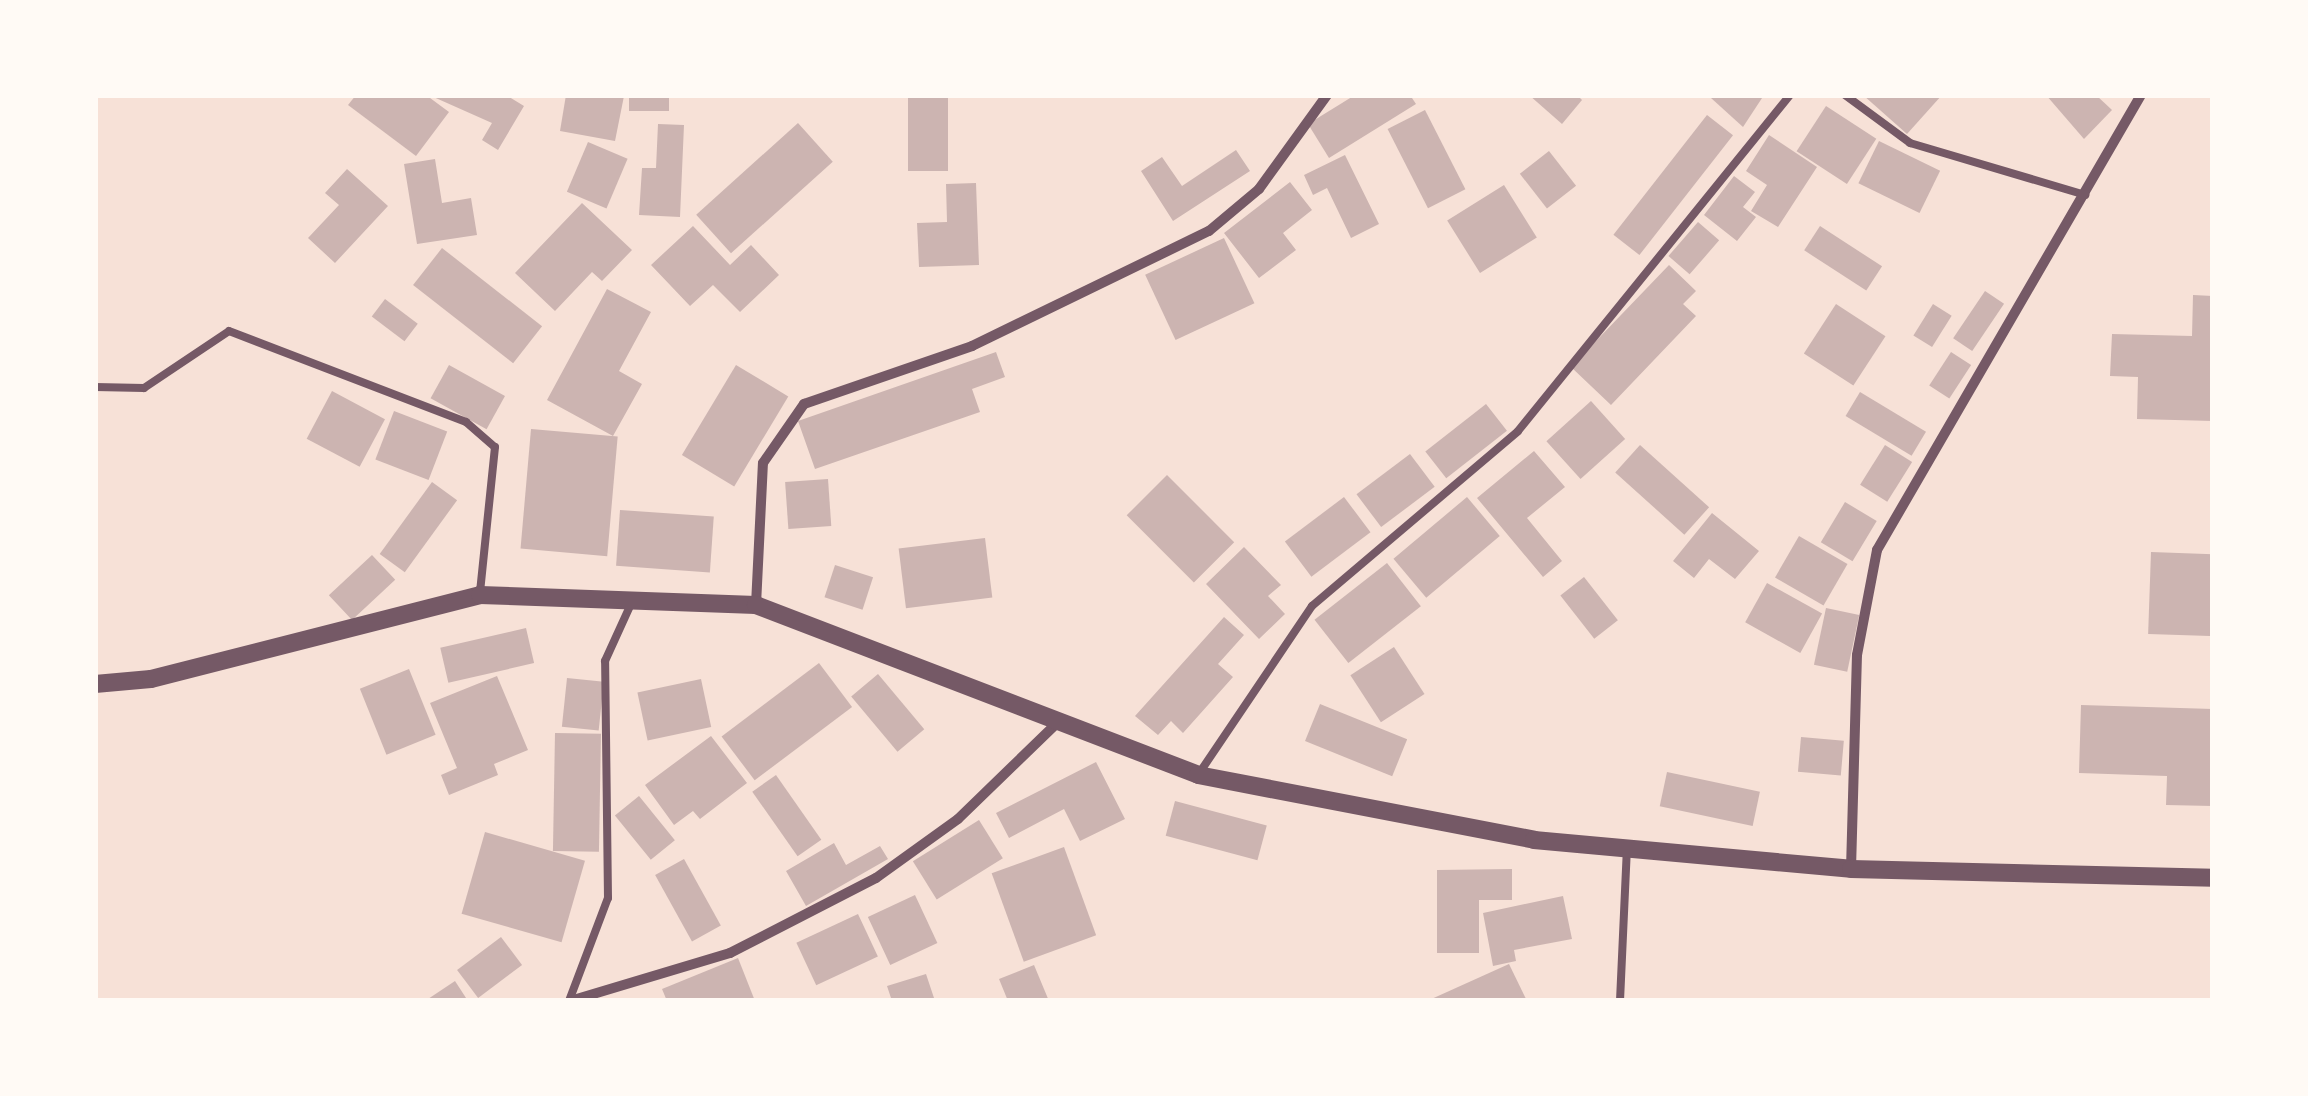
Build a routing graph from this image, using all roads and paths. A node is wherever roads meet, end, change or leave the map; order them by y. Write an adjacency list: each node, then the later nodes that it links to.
1 (1327, 95): 9 (street)
2 (1790, 95): 12 (lane)
3 (1845, 95): 5 (lane)
4 (2141, 95): 5 (street)
5 (2086, 195): 14 (street)
6 (95, 387): 8 (lane)
7 (636, 594): 8 (street); 9 (street); 16 (lane)
8 (480, 595): 10 (street)
9 (756, 605): 11 (street)
10 (95, 684)
11 (1056, 724): 12 (street); 16 (street)
12 (1198, 775): 13 (street)
13 (1627, 848): 14 (street); 17 (lane)
14 (1851, 870): 15 (street)
15 (2213, 878)
16 (569, 1001)
17 (1620, 1001)

